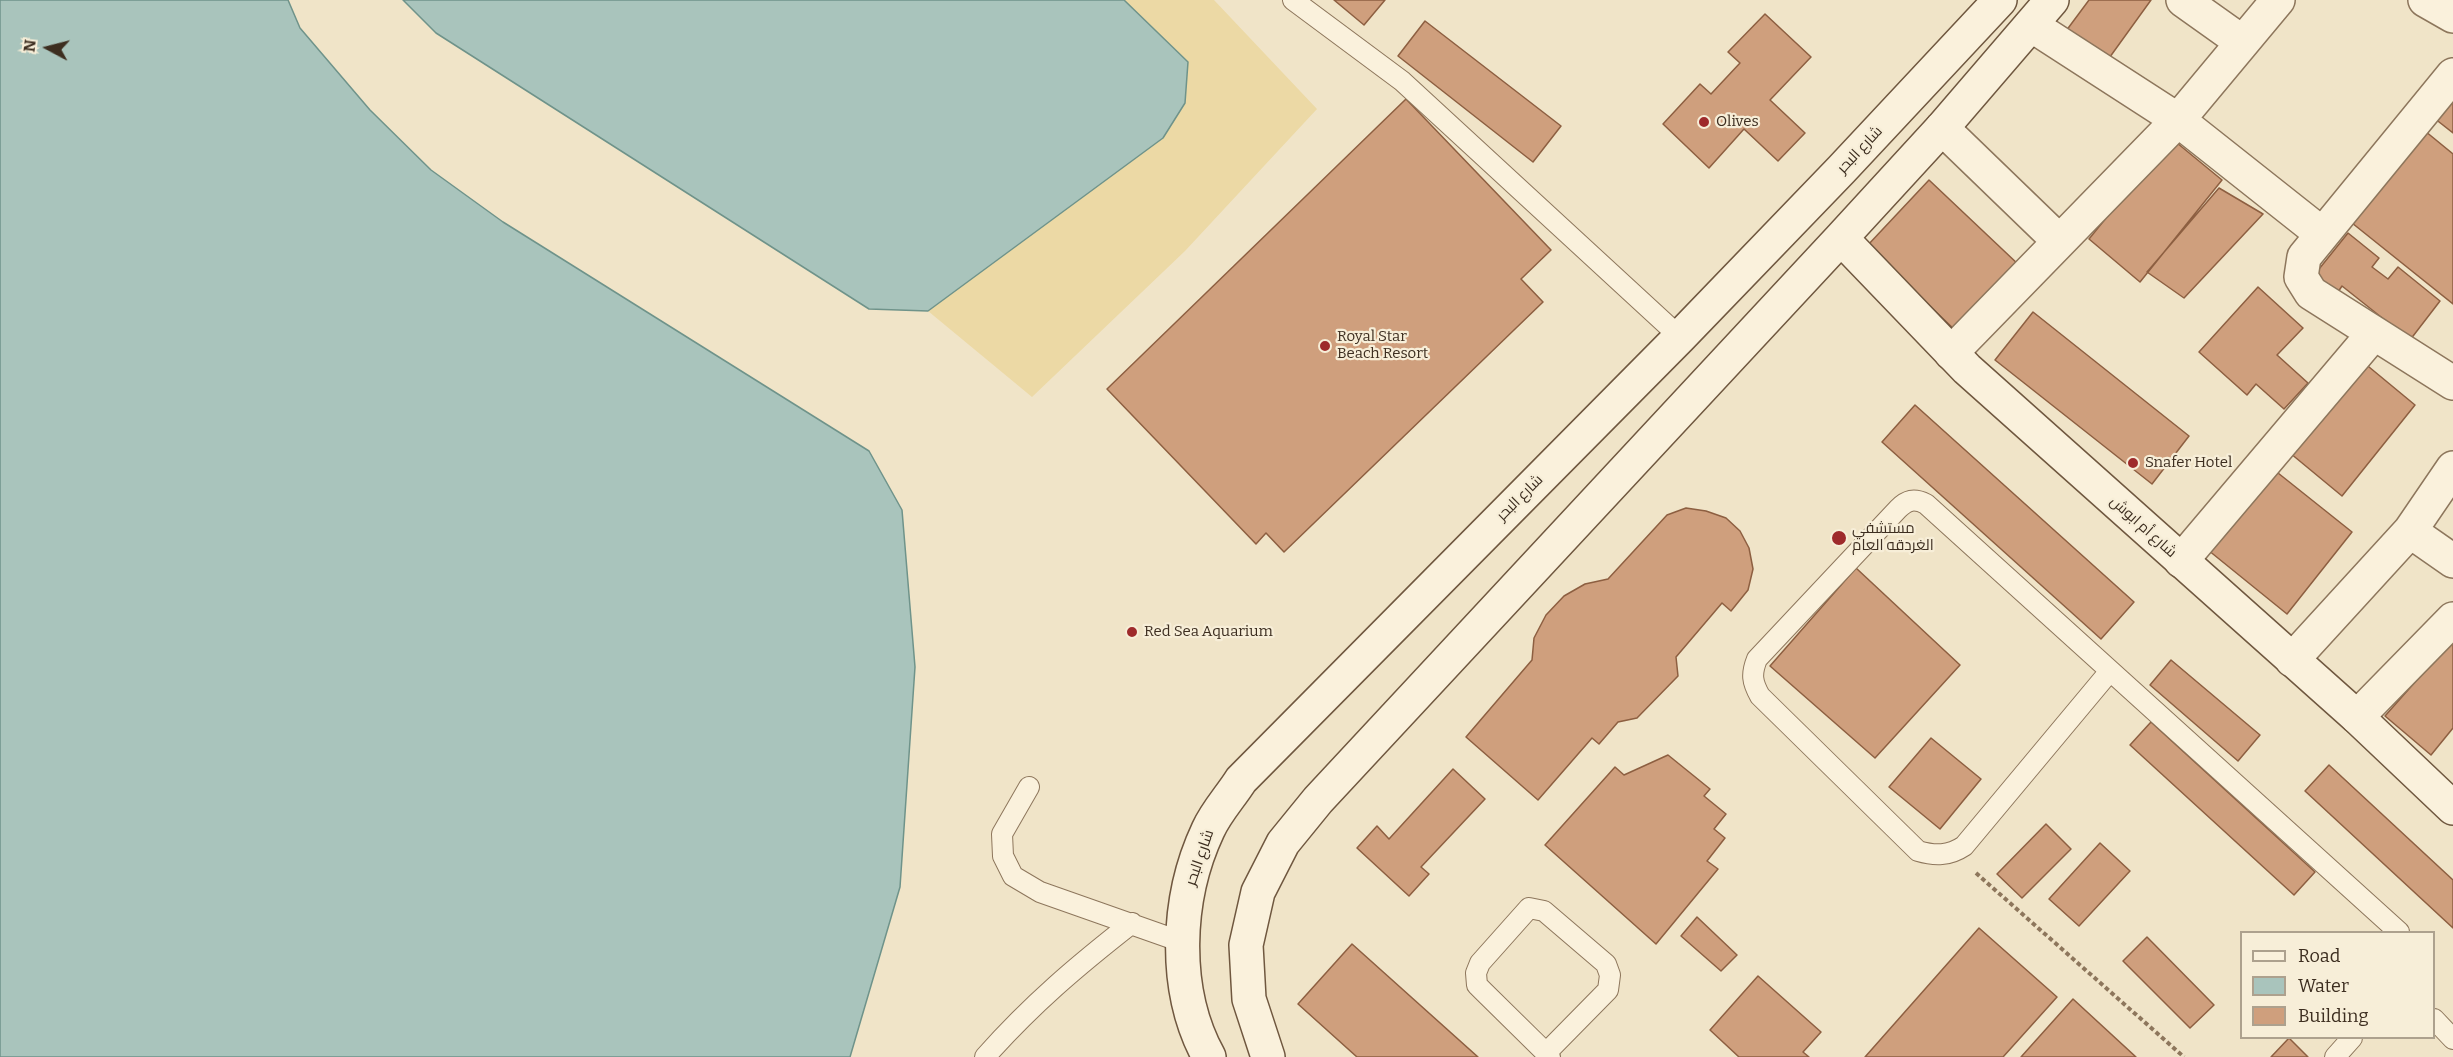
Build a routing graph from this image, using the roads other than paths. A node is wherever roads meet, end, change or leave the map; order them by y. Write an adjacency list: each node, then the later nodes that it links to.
1 (1293, 0): 17 (lane)
2 (2000, 0): 17 (street, شارع البحر)
3 (2052, 0): 8 (street)
4 (2183, 0): 9 (street)
5 (2278, 0): 9 (street)
6 (2425, 0): 7 (street)
7 (2453, 16)
8 (2031, 25): 11 (street); 12 (street)
9 (2241, 42): 11 (street)
10 (2453, 75): 13 (street)
11 (2178, 120): 13 (street); 15 (street)
12 (1942, 128): 14 (street); 15 (street)
13 (2322, 234): 16 (street)
14 (1841, 238): 18 (street, شارع أم ابوش); 39 (street)
15 (2059, 241): 18 (street)
16 (2374, 333): 19 (street); 22 (street)
17 (1680, 337): 32 (street, شارع البحر)
18 (1952, 353): 22 (street, شارع أم ابوش)
19 (2447, 367)
20 (2453, 468): 21 (street)
21 (2410, 531): 23 (street); 25 (street)
22 (2181, 561): 25 (street, شارع أم ابوش)
23 (2453, 561)
24 (2453, 619): 27 (street)
25 (2292, 660): 27 (street, شارع أم ابوش)
26 (2110, 671): 26 (lane); 31 (lane)
27 (2357, 717): 29 (street, شارع أم ابوش)
28 (1029, 787): 30 (lane)
29 (2453, 808)
30 (1132, 923): 32 (lane); 37 (lane)
31 (2397, 931)
32 (1182, 942): 38 (street, شارع البحر)
33 (2435, 1021): 35 (lane)
34 (2351, 1039): 40 (lane)
35 (2453, 1039)
36 (1548, 1055): 36 (lane)
37 (985, 1057)
38 (1209, 1057)
39 (1268, 1057)
40 (2335, 1057)

